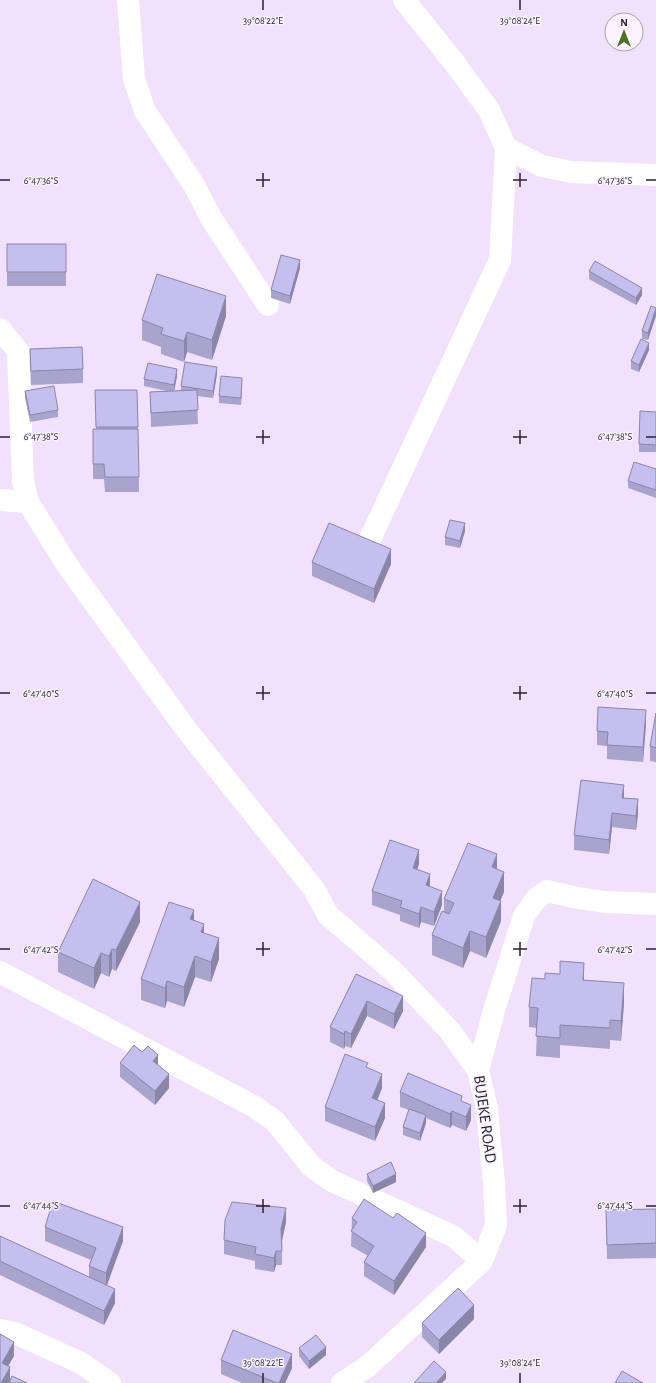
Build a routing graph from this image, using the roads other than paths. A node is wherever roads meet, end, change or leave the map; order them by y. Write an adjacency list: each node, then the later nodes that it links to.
1 (128, 0): 5 (street)
2 (404, 0): 3 (street)
3 (506, 148): 4 (street); 9 (street)
4 (656, 175)
5 (268, 305)
6 (0, 329): 8 (street)
7 (0, 500): 8 (street)
8 (28, 502): 12 (street)
9 (370, 539)
10 (656, 904): 12 (street, BUJEKE ROAD)
11 (0, 972): 13 (street)
12 (478, 1070): 13 (street, BUJEKE ROAD)
13 (482, 1261): 16 (street, BUJEKE ROAD)
14 (0, 1330): 15 (street)
15 (110, 1383)
16 (342, 1383)

